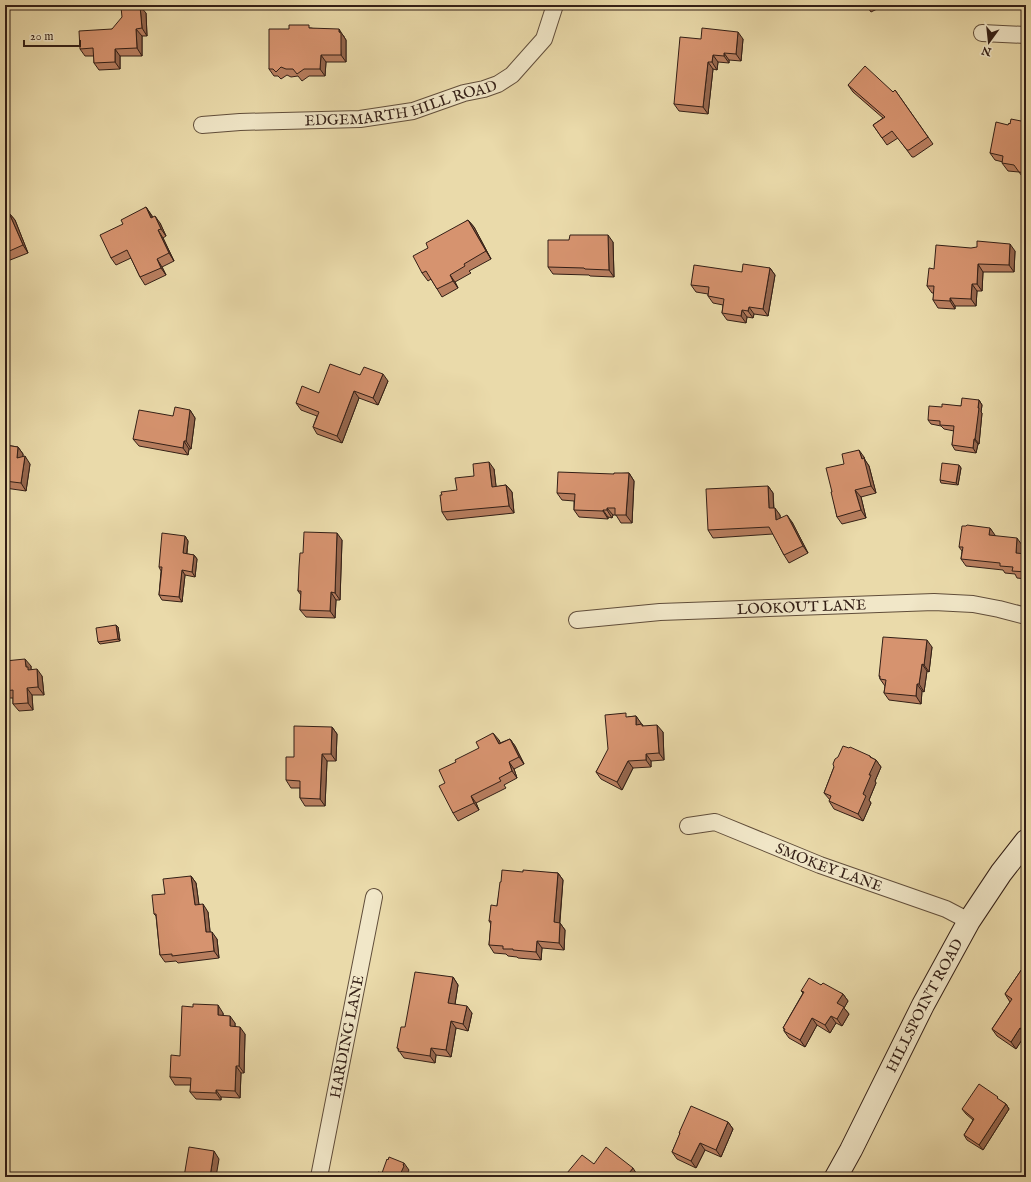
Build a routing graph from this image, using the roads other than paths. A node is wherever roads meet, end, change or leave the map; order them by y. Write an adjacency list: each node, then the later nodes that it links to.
1 (555, 5): 4 (street, EDGEMARTH HILL ROAD)
2 (982, 33): 3 (street)
3 (1026, 35)
4 (202, 125)
5 (1026, 616): 6 (street, LOOKOUT LANE)
6 (577, 620)
7 (688, 826): 10 (street, SMOKEY LANE)
8 (1026, 841): 10 (street, HILLSPOINT ROAD)
9 (374, 897): 11 (street, HARDING LANE)
10 (969, 921): 12 (street, HILLSPOINT ROAD)
11 (319, 1177)
12 (836, 1177)

